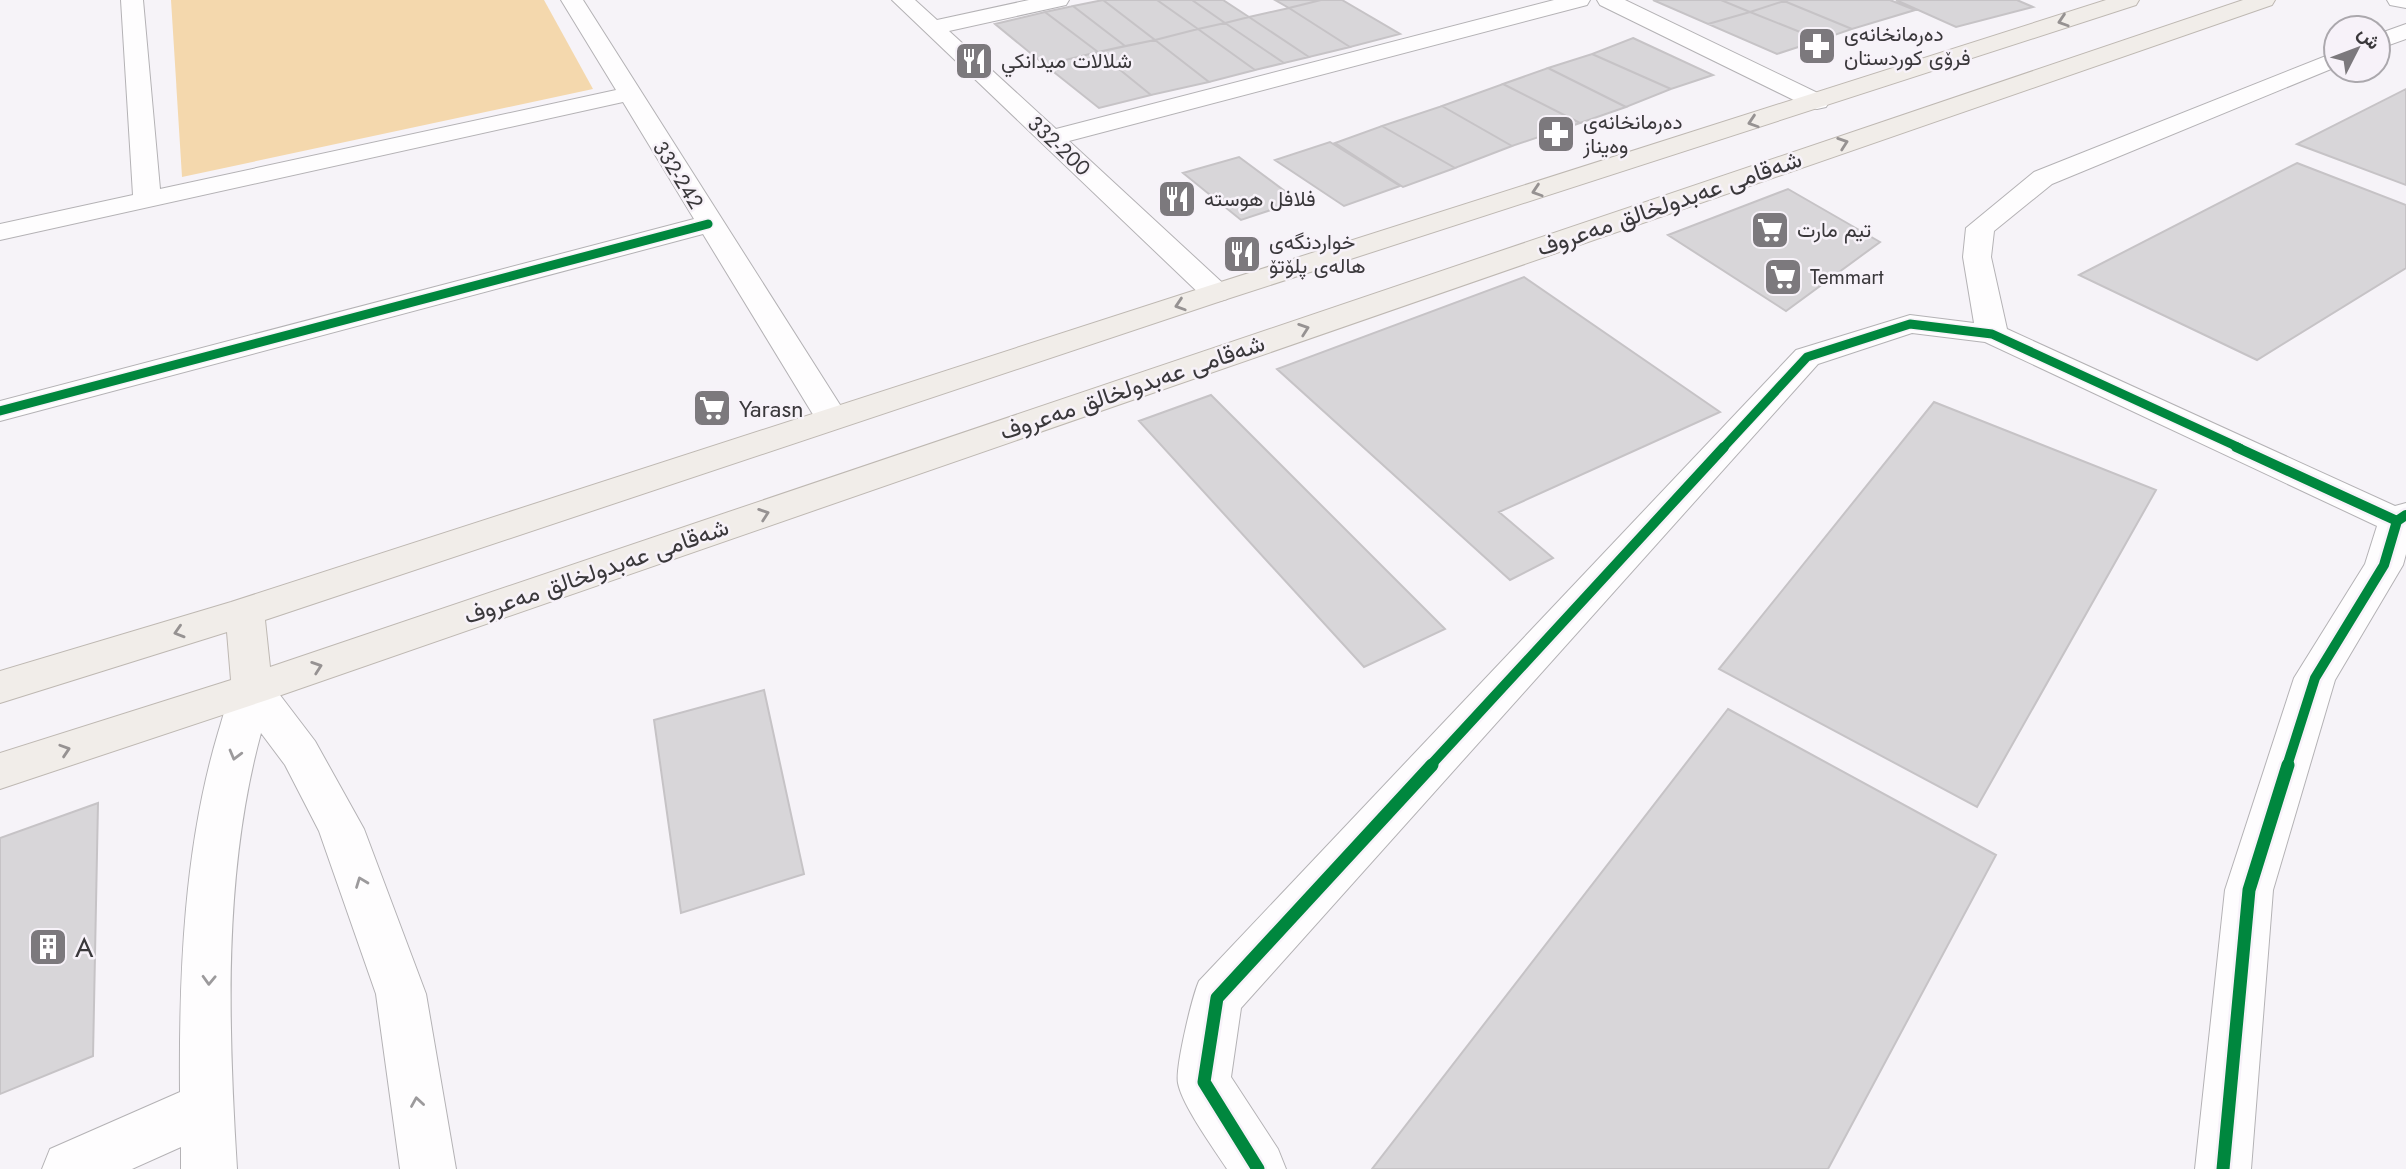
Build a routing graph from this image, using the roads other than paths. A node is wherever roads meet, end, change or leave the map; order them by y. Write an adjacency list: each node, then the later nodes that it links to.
1 (132, 0): 17 (street)
2 (572, 0): 14 (street, 332-242)
3 (903, 0): 12 (street, 332-200)
4 (1058, 0): 12 (street)
5 (1579, 0): 16 (street)
6 (1608, 0): 15 (street)
7 (2128, 0): 15 (main road, شەقامی عەبدولخالق مەعروف, one-way to 15)
8 (2264, 0): 11 (main road, شەقامی عەبدولخالق مەعروف)
9 (2398, 0): 10 (street)
10 (2406, 2)
11 (2219, 5): 27 (main road, شەقامی عەبدولخالق مەعروف, one-way to 11)
12 (932, 28): 16 (street, 332-200)
13 (2322, 65): 21 (street)
14 (629, 94): 17 (street); 18 (street, 332-242)
15 (1817, 102): 20 (main road, شەقامی عەبدولخالق مەعروف, one-way to 20)
16 (1051, 138): 20 (street, 332-200)
17 (147, 199): 19 (street)
18 (708, 224): 22 (street); 23 (street, 332-242)
19 (0, 232)
20 (1216, 293): 23 (main road, شەقامی عەبدولخالق مەعروف, one-way to 23)
21 (1992, 334): 24 (street); 33 (street)
22 (0, 411)
23 (832, 419): 25 (main road, شەقامی عەبدولخالق مەعروف)
24 (2402, 518): 34 (street)
25 (245, 612): 26 (main road, شەقامی عەبدولخالق مەعروف, one-way to 26); 27 (main road)
26 (0, 687)
27 (253, 689): 28 (main road, شەقامی عەبدولخالق مەعروف, one-way to 27); 29 (street, one-way to 29); 32 (street, one-way to 27)
28 (0, 771)
29 (205, 1108): 30 (street); 31 (street)
30 (70, 1169)
31 (209, 1169)
32 (428, 1169)
33 (1258, 1169)
34 (2222, 1169)

